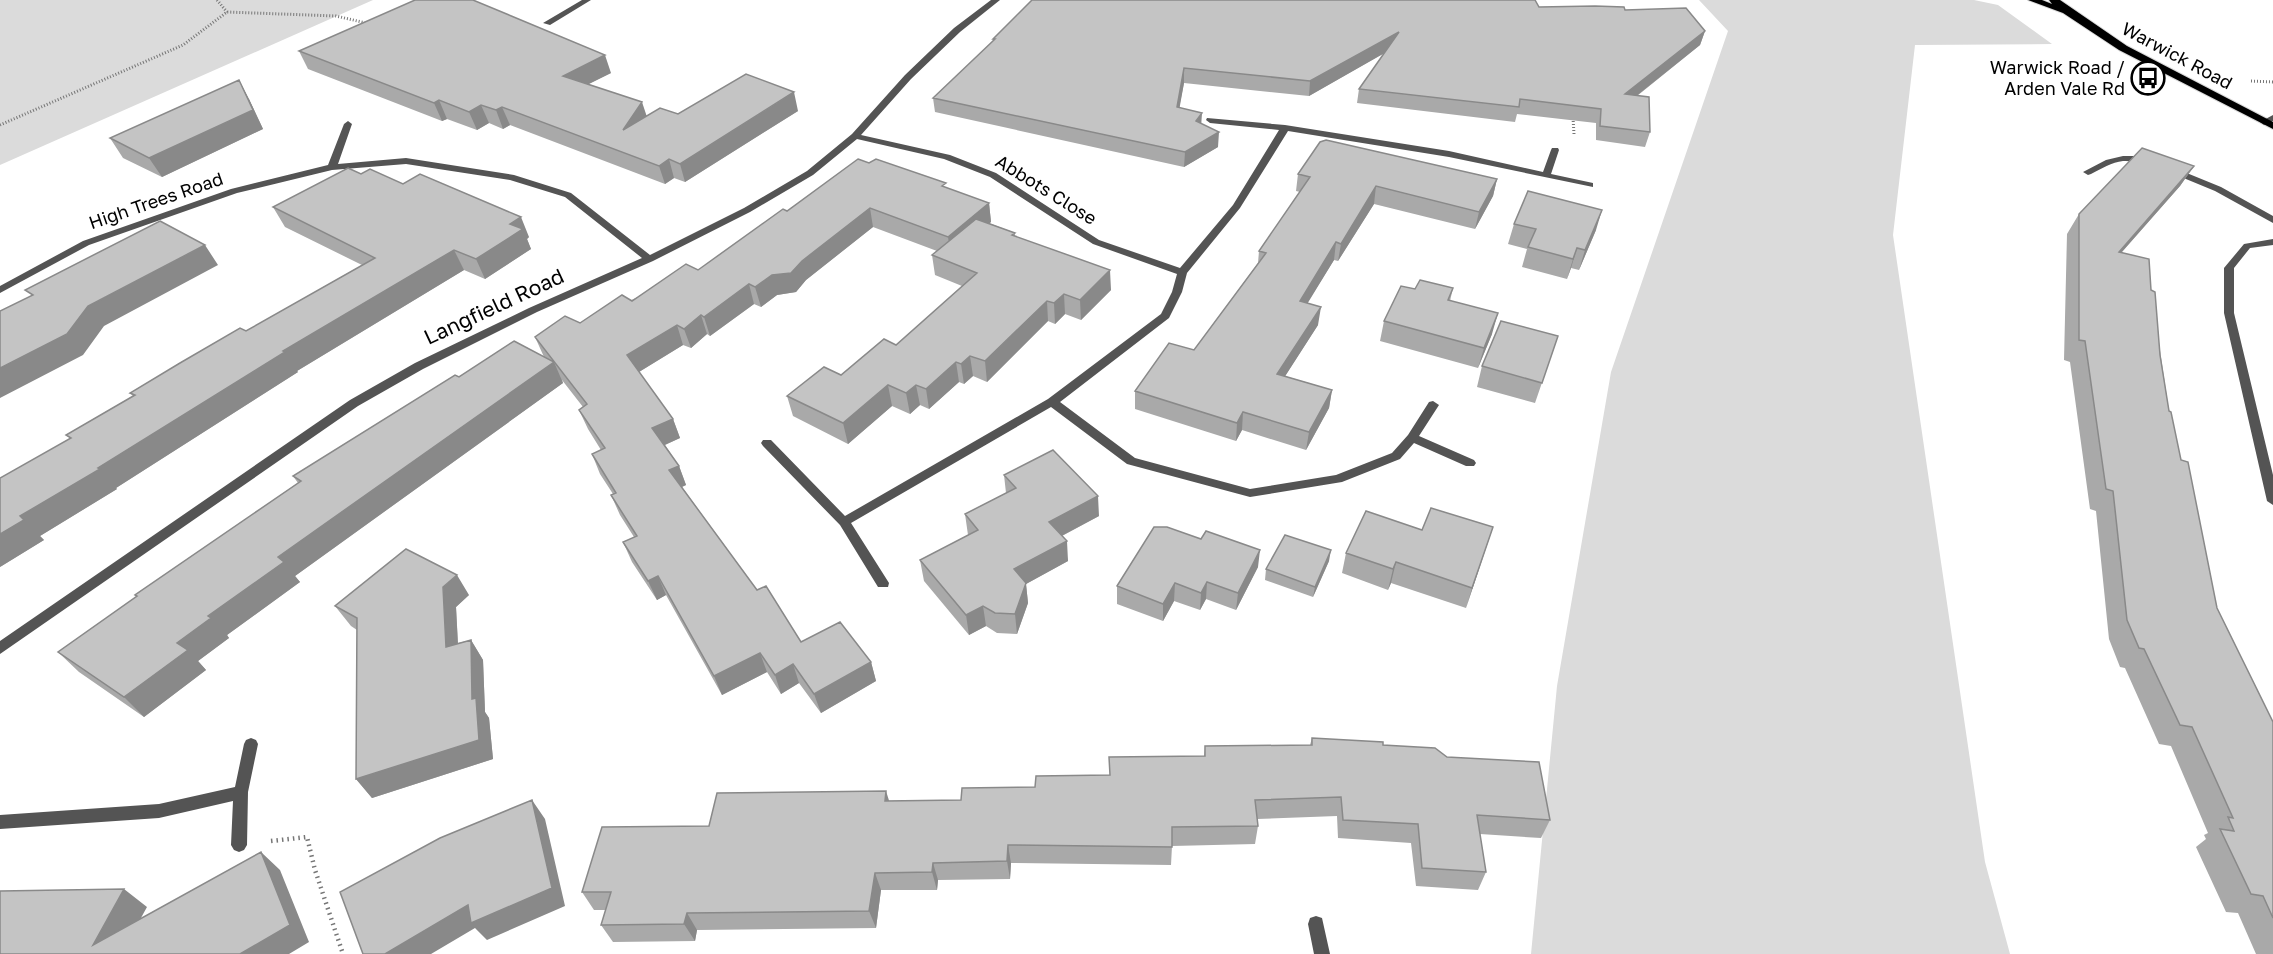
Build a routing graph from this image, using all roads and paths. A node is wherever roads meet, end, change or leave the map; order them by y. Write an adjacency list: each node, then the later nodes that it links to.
1 (217, 0): 6 (path)
2 (587, 0): 8 (street)
3 (996, 0): 16 (street, Langfield Road)
4 (2033, 0): 7 (main road, Warwick Road)
5 (2054, 0): 7 (main road, Warwick Road)
6 (227, 12): 9 (path); 14 (path)
7 (2068, 12): 12 (main road, Warwick Road)
8 (547, 23)
9 (369, 24)
10 (1573, 110): 17 (path)
11 (1210, 120): 15 (street)
12 (2270, 122)
13 (348, 124): 18 (street)
14 (0, 125)
15 (1285, 128): 20 (street); 25 (street)
16 (855, 136): 24 (street, Langfield Road); 25 (street, Abbots Close)
17 (1555, 150): 20 (street)
18 (332, 167): 24 (street, High Trees Road); 26 (street, High Trees Road)
19 (2088, 172): 22 (street)
20 (1546, 175): 21 (street)
21 (1590, 185)
22 (2273, 220)
23 (2273, 243): 32 (street)
24 (649, 259): 35 (street, Langfield Road)
25 (1182, 272): 27 (street)
26 (0, 290)
27 (1052, 402): 29 (street); 33 (street)
28 (1433, 405): 29 (street)
29 (1412, 438): 31 (street)
30 (767, 443): 33 (street)
31 (1470, 463)
32 (2273, 501)
33 (844, 522): 34 (street)
34 (883, 582)
35 (0, 648)
36 (251, 744): 37 (street)
37 (241, 792): 38 (street); 39 (street)
38 (0, 822)
39 (239, 845): 41 (path)
40 (1316, 924): 42 (street)
41 (343, 954)
42 (1322, 954)

